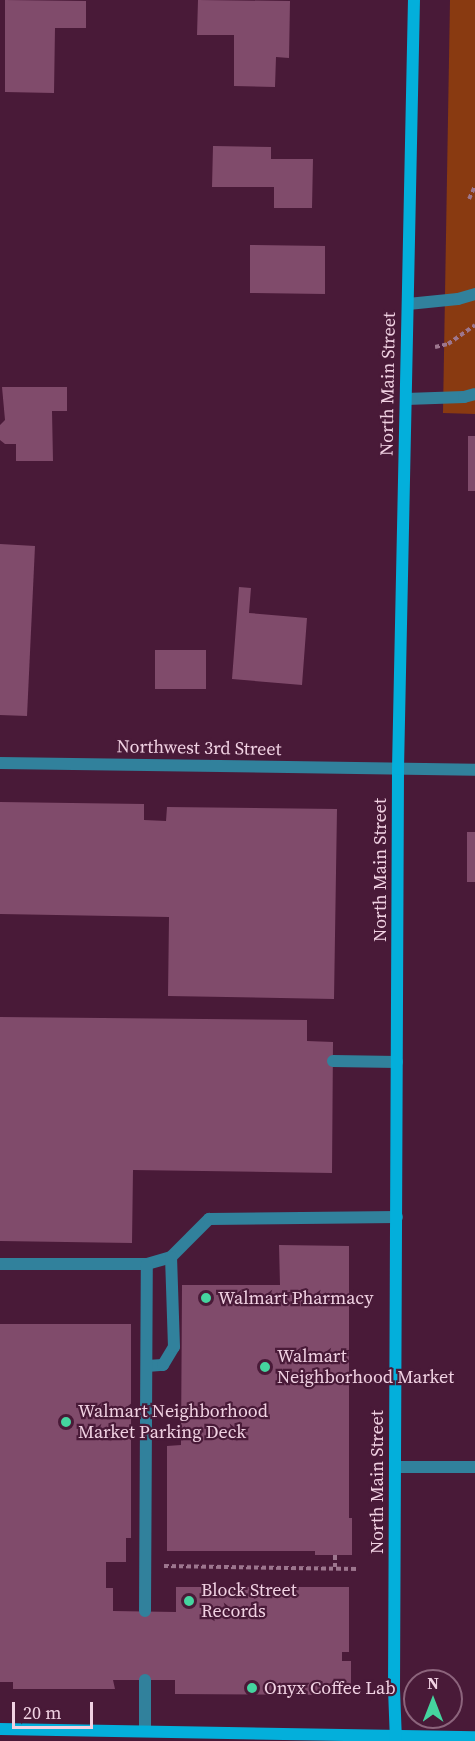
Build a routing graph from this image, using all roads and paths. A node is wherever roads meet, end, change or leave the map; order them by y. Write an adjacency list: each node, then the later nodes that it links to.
1 (414, 0): 5 (street, North Main Street)
2 (475, 186): 3 (path)
3 (469, 199)
4 (475, 294): 5 (street)
5 (408, 304): 9 (street, North Main Street)
6 (475, 325): 7 (path)
7 (435, 347)
8 (475, 394): 9 (street)
9 (406, 399): 11 (street, North Main Street)
10 (0, 763): 11 (street, Northwest 3rd Street)
11 (398, 769): 12 (street, Northwest 3rd Street); 14 (street, North Main Street)
12 (475, 770)
13 (333, 1061): 14 (street)
14 (397, 1062): 15 (street, North Main Street)
15 (397, 1217): 16 (street); 20 (street, North Main Street)
16 (171, 1257): 18 (street); 19 (street)
17 (0, 1264): 18 (street)
18 (147, 1264): 19 (street)
19 (147, 1366): 23 (street)
20 (395, 1467): 21 (street); 32 (street, North Main Street)
21 (475, 1467)
22 (335, 1555): 24 (path)
23 (145, 1566): 24 (path); 26 (street)
24 (335, 1569): 25 (path)
25 (359, 1569)
26 (145, 1611)
27 (145, 1680): 29 (street)
28 (0, 1729): 29 (street)
29 (145, 1731): 30 (street)
30 (243, 1737): 32 (street)
31 (475, 1737): 32 (street)
32 (396, 1738)

